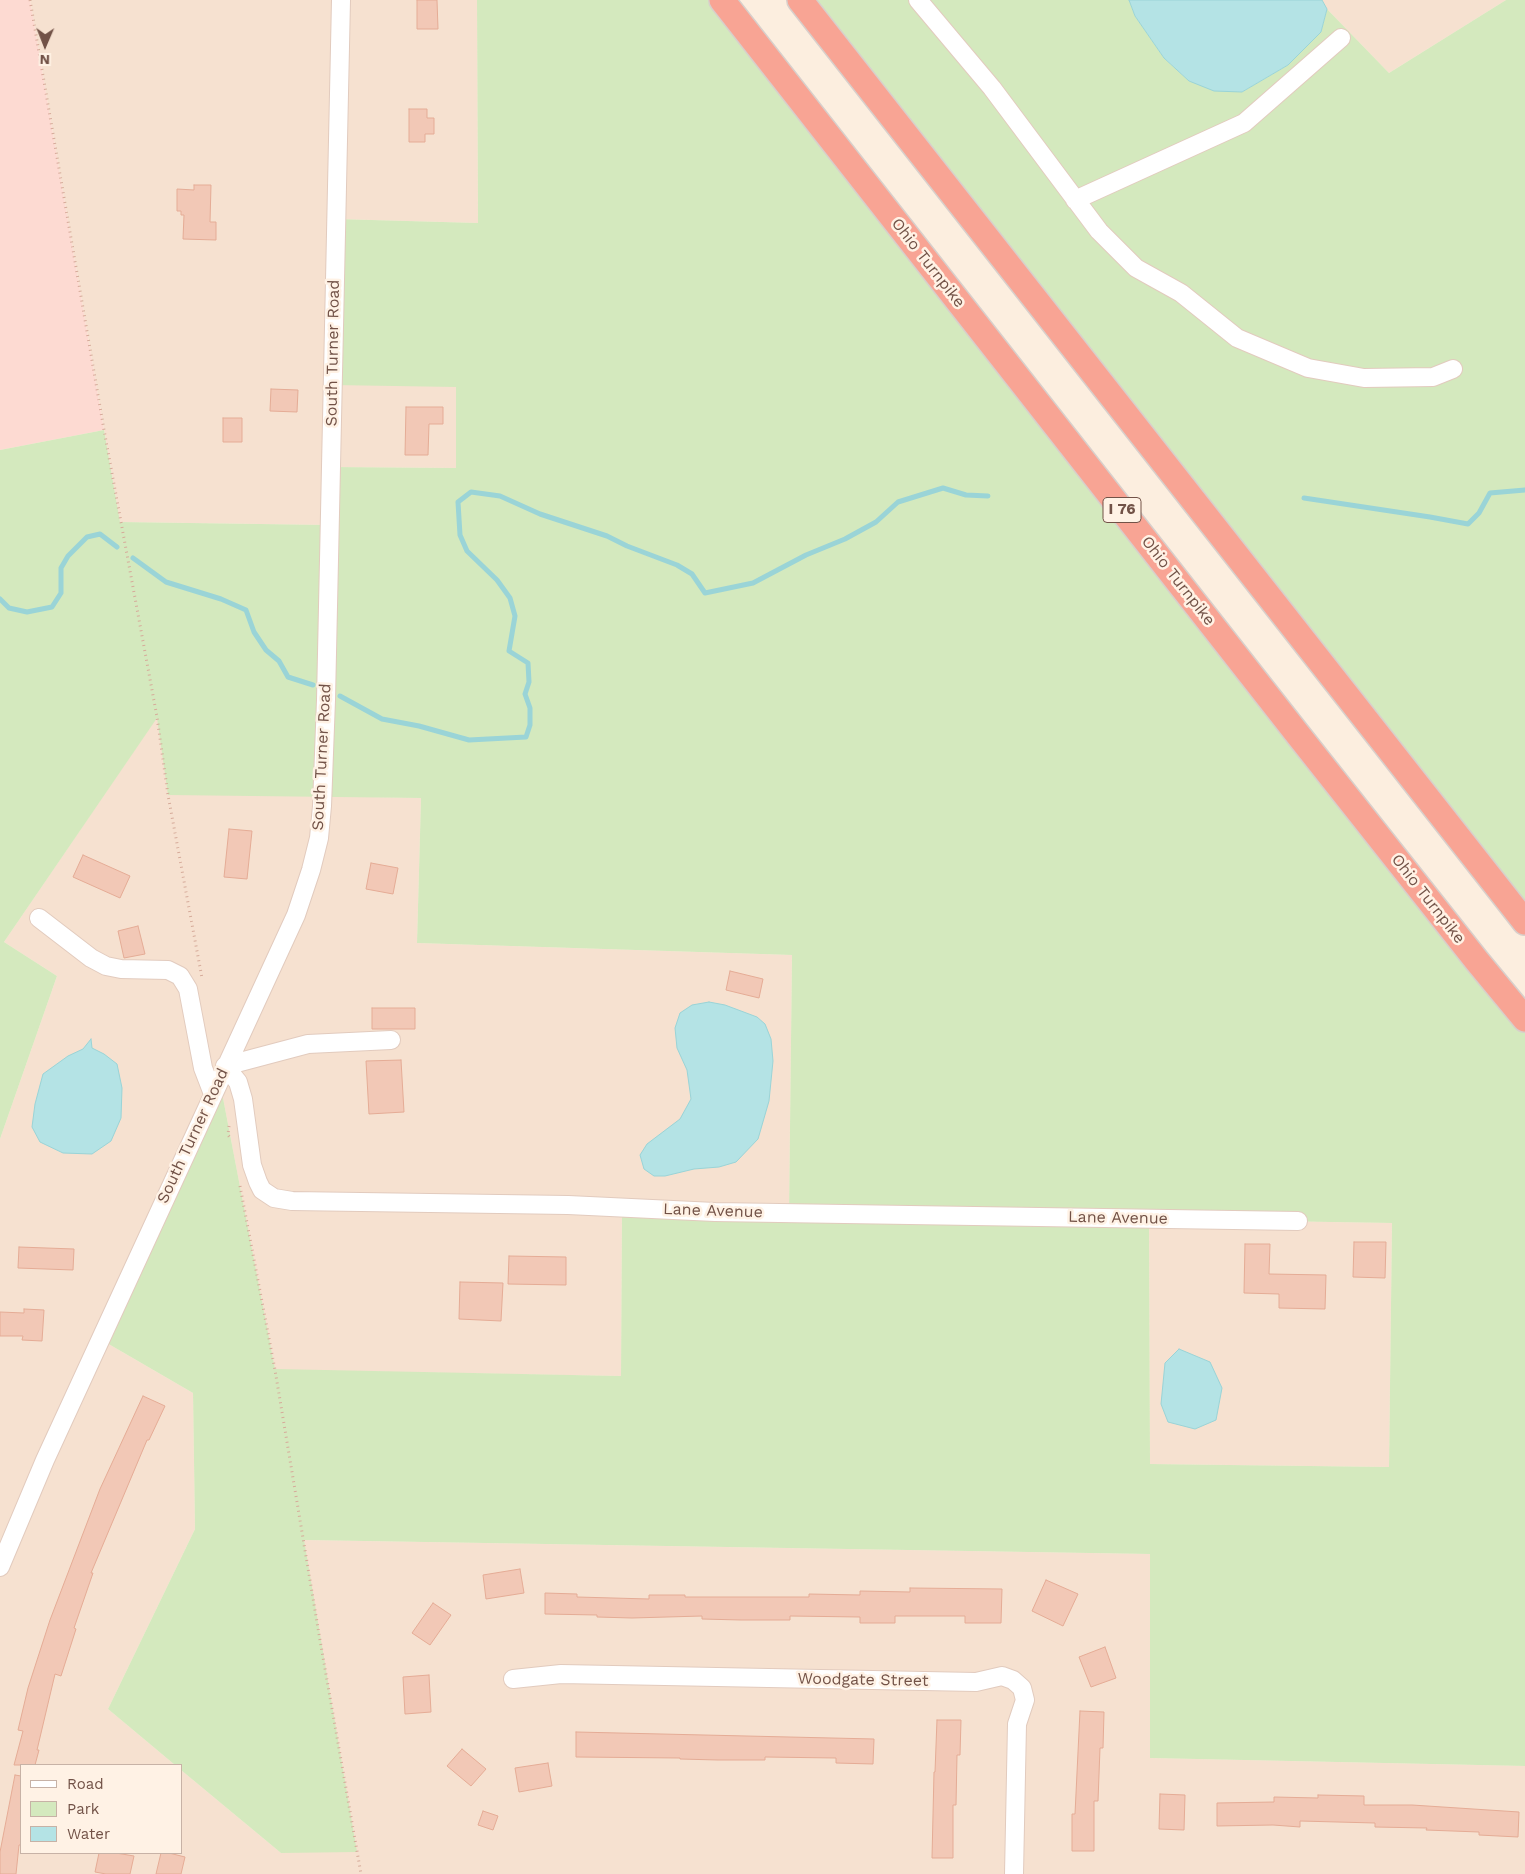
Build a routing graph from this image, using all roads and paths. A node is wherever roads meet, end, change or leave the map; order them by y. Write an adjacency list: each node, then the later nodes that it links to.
1 (30, 0): 11 (path)
2 (341, 0): 14 (street, South Turner Road)
3 (722, 0): 12 (highway, Ohio Turnpike / I 76)
4 (800, 0): 10 (highway)
5 (918, 0): 7 (street)
6 (1342, 38): 7 (street)
7 (1075, 200): 8 (street)
8 (1453, 369)
9 (39, 918): 15 (street)
10 (1525, 922)
11 (203, 984)
12 (1525, 1019)
13 (391, 1040): 14 (street)
14 (226, 1066): 15 (street, South Turner Road); 19 (street, Lane Avenue)
15 (213, 1094): 20 (street, South Turner Road)
16 (229, 1129): 17 (path)
17 (233, 1148)
18 (238, 1177): 22 (path)
19 (1298, 1221)
20 (0, 1568)
21 (512, 1679): 23 (street, Woodgate Street)
22 (361, 1874)
23 (1014, 1874)

